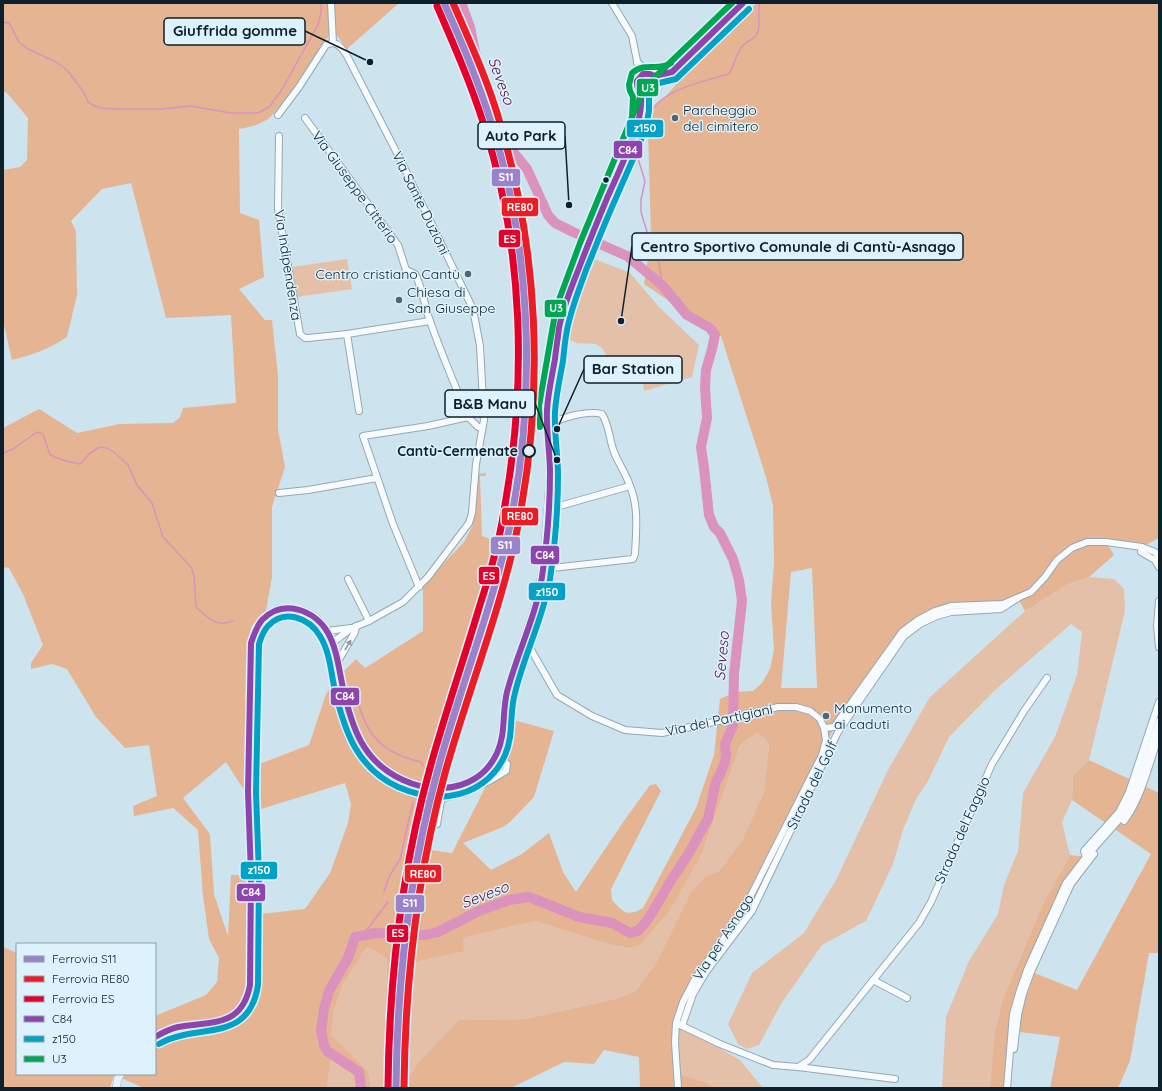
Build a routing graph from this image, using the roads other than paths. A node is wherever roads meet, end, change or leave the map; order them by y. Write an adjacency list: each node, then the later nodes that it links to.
1 (331, 3): 4 (street)
2 (612, 3): 5 (street)
3 (744, 3): 6 (main road)
4 (333, 43): 13 (street); 21 (street, Via Sante Duzioni)
5 (637, 62): 7 (street); 8 (street)
6 (672, 72): 7 (main road); 9 (main road)
7 (652, 75): 8 (main road); 9 (main road)
8 (640, 76): 10 (main road)
9 (658, 84): 11 (main road)
10 (641, 94): 11 (main road); 12 (main road)
11 (650, 96): 12 (main road)
12 (641, 114): 20 (main road)
13 (278, 115)
14 (305, 118): 16 (street, Via Giuseppe Citterio)
15 (279, 136): 17 (street, Via Indipendenza)
16 (430, 321): 17 (street, Via Indipendenza); 19 (street)
17 (347, 334): 18 (street)
18 (359, 411)
19 (468, 417): 21 (street); 22 (street)
20 (547, 426): 23 (street); 25 (main road)
21 (482, 429): 31 (street, Via Sante Duzioni)
22 (377, 478): 24 (street); 31 (street)
23 (630, 486): 25 (street); 29 (street)
24 (279, 493)
25 (548, 507): 29 (main road)
26 (1142, 547): 27 (street, Strada del Golf); 28 (street); 32 (street, Strada del Golf)
27 (1159, 557)
28 (1159, 567)
29 (543, 569): 37 (main road)
30 (348, 579): 34 (street)
31 (419, 587): 34 (street, Via Sante Duzioni)
32 (1018, 598): 44 (street, Strada del Golf); 51 (street, Strada del Golf)
33 (1159, 601): 39 (street)
34 (369, 621): 35 (street, Via Sante Duzioni)
35 (354, 627): 36 (street); 38 (street); 40 (street, one-way to 35)
36 (328, 631): 38 (main road); 52 (main road)
37 (523, 642): 44 (street, Via dei Partigiani); 46 (main road)
38 (332, 643): 40 (main road)
39 (1159, 647)
40 (337, 663): 46 (main road)
41 (1047, 678): 49 (street, Strada del Faggio)
42 (1159, 702): 48 (street)
43 (1159, 721): 48 (street)
44 (824, 728): 51 (street, Via per Asnago)
45 (1159, 735): 59 (street)
46 (498, 754): 47 (street)
47 (437, 824)
48 (1086, 857): 58 (street)
49 (873, 980): 50 (street); 53 (street, Strada del Faggio)
50 (907, 998)
51 (679, 1024): 53 (street); 57 (street, Via per Asnago)
52 (156, 1036)
53 (798, 1066): 55 (street)
54 (120, 1075): 56 (main road)
55 (895, 1079)
56 (116, 1088)
57 (678, 1088)
58 (1007, 1088)
59 (1011, 1088)

